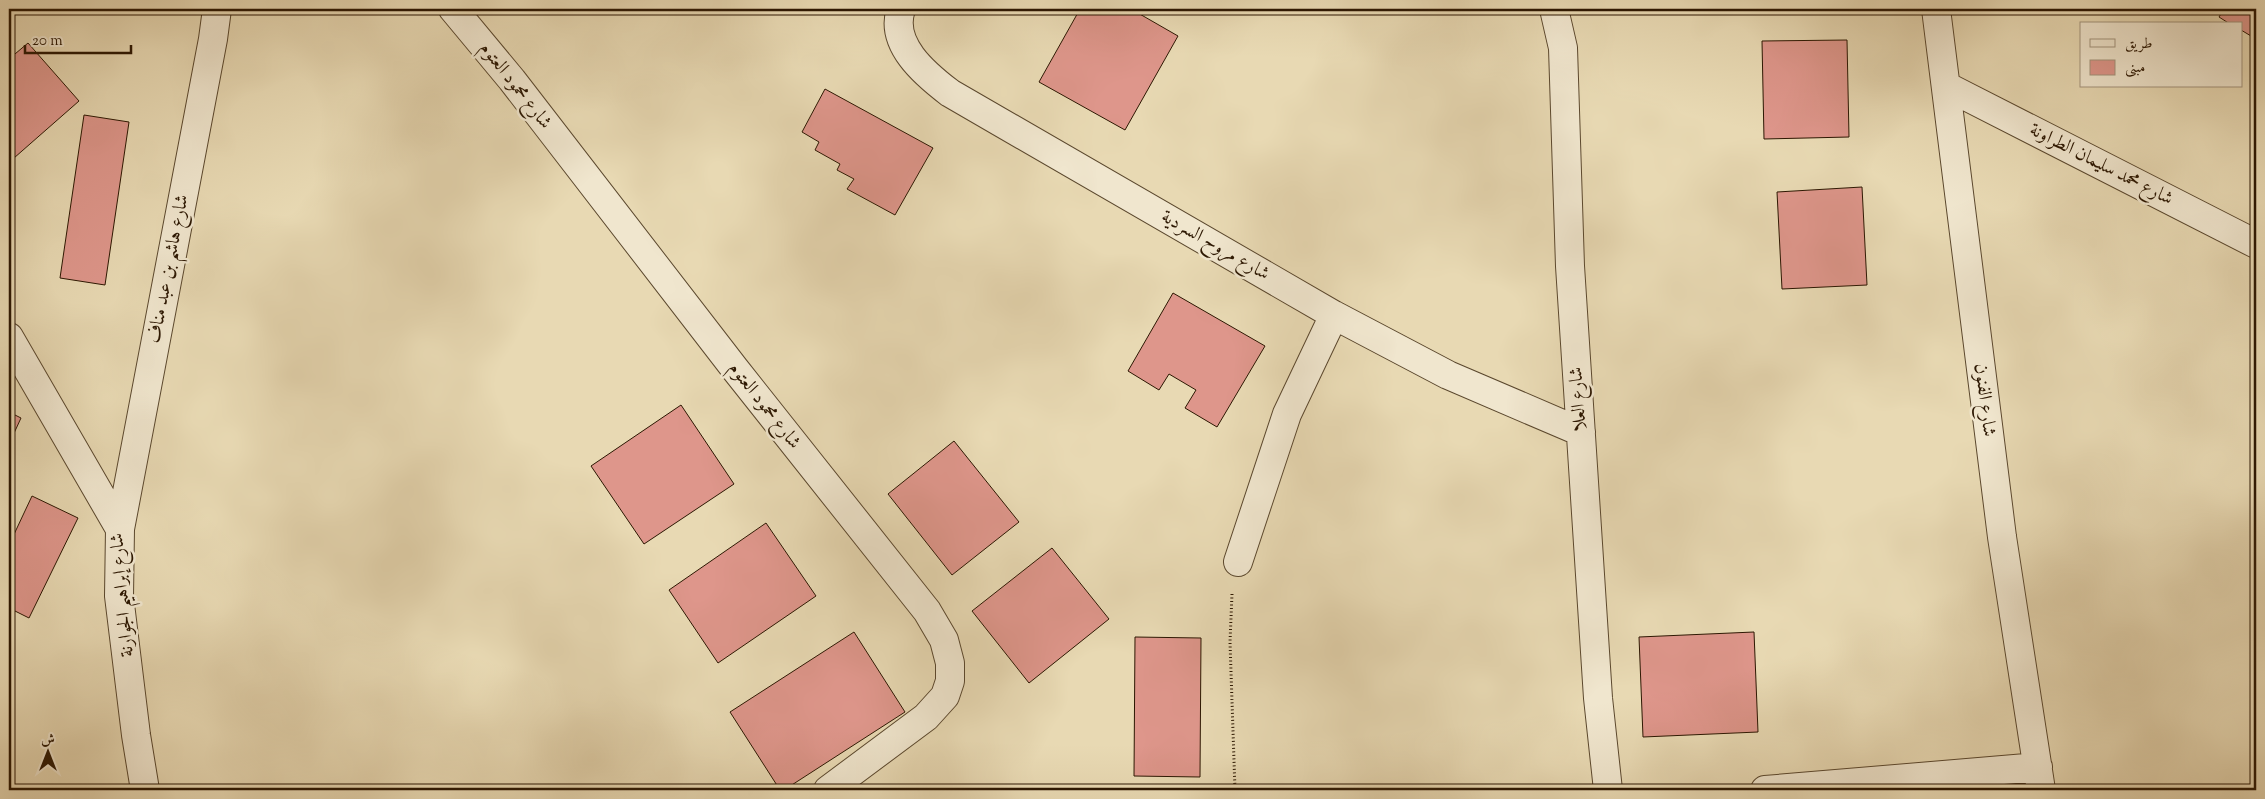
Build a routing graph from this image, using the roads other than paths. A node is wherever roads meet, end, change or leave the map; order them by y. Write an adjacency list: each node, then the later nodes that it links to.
1 (217, 9): 11 (street, شارع هاشم بن عبد مناف)
2 (453, 9): 15 (street, شارع محمود العتوم)
3 (900, 9): 8 (street, شارع مروح السردية)
4 (1554, 9): 10 (street, شارع العلا)
5 (1936, 9): 6 (street, شارع الفنون)
6 (1946, 86): 7 (street, شارع محمد سليمان الطراونة); 13 (street, شارع الفنون)
7 (2256, 244)
8 (1334, 315): 10 (street, شارع مروح السردية); 12 (street)
9 (9, 337): 11 (street, شارع إبراهيم الجوارنة)
10 (1581, 432): 16 (street, شارع العلا)
11 (120, 530): 14 (street, شارع إبراهيم الجوارنة)
12 (1238, 562)
13 (2039, 779): 17 (street)
14 (145, 790)
15 (828, 790)
16 (1608, 790)
17 (1765, 790)

